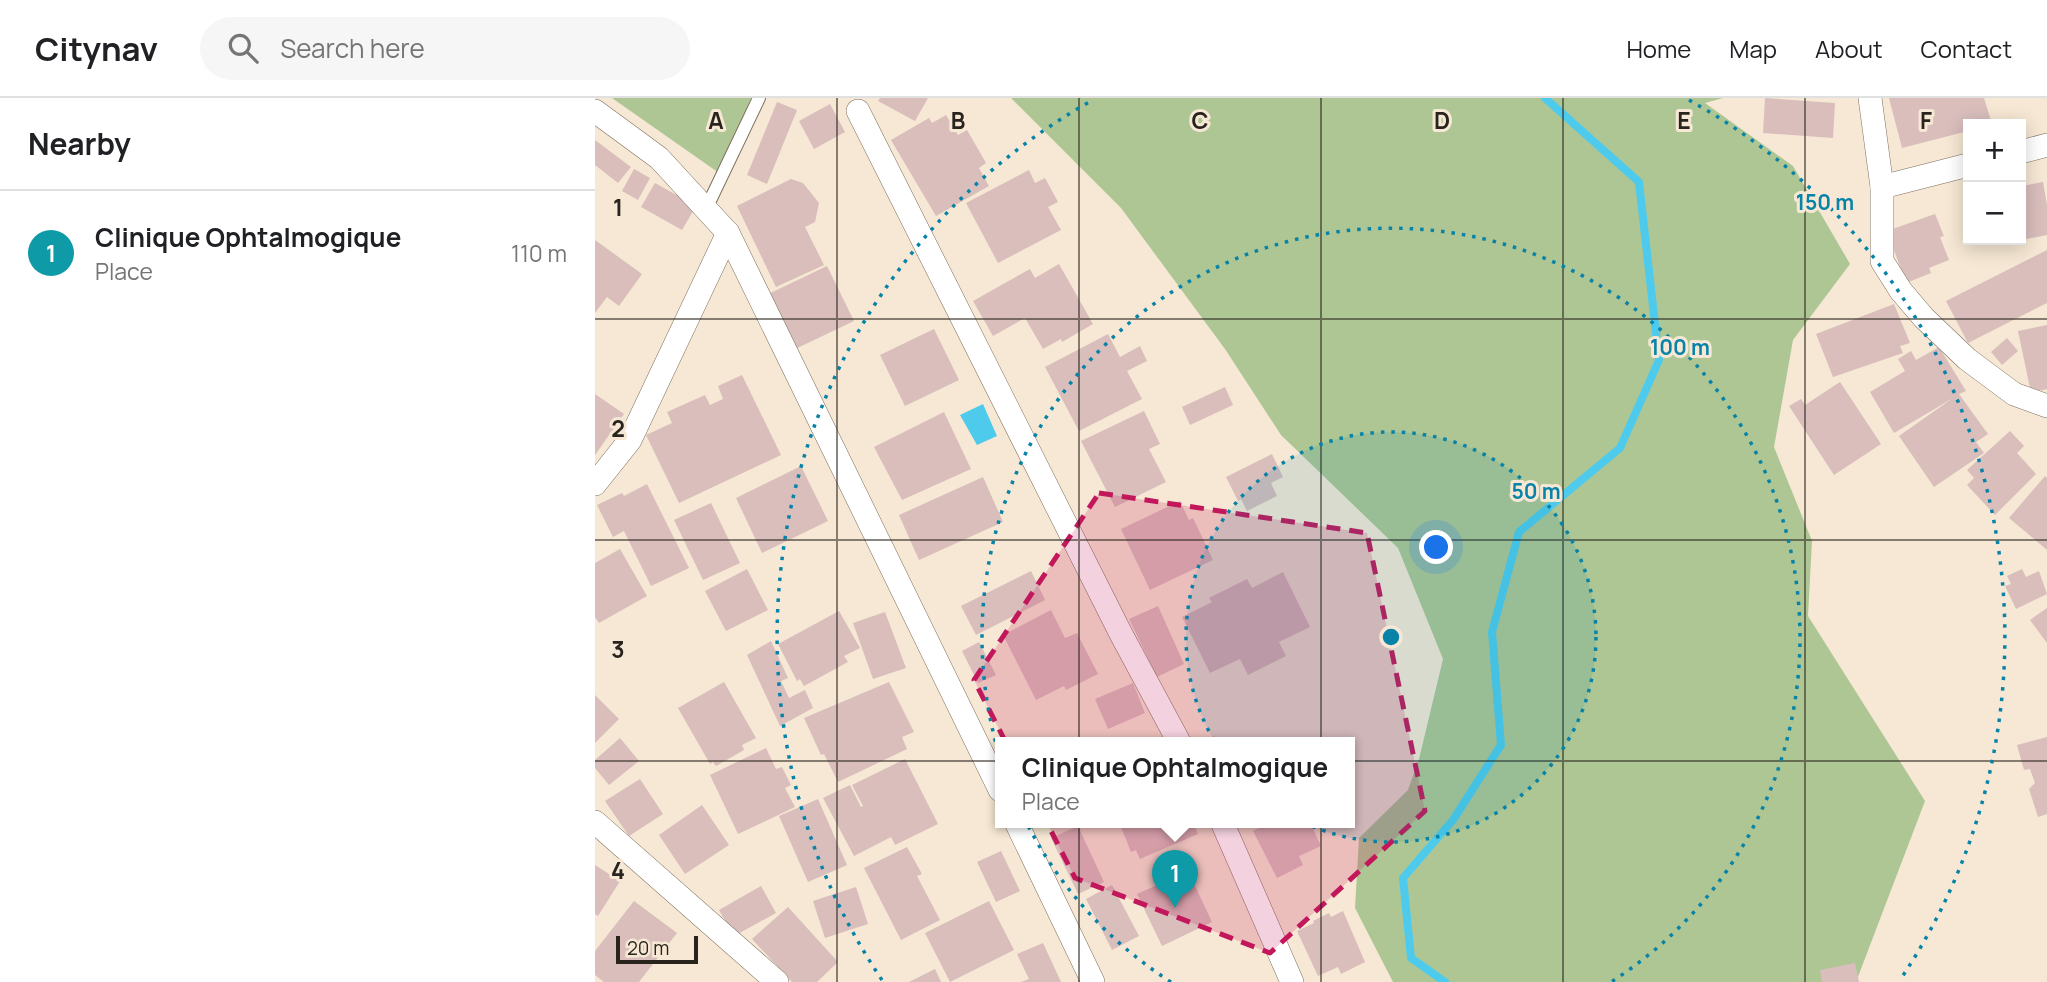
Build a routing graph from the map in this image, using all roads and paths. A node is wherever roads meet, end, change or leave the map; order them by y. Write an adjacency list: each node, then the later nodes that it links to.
1 (759, 98): 9 (lane)
2 (1870, 98): 8 (street)
3 (595, 111): 9 (street)
4 (858, 111): 13 (street)
5 (2047, 145): 6 (street)
6 (2026, 151)
7 (1963, 166): 8 (street)
8 (1882, 187): 11 (street)
9 (706, 209): 10 (street)
10 (728, 233): 12 (street); 14 (street)
11 (2047, 406)
12 (595, 484)
13 (1176, 737)
14 (995, 780)
15 (595, 822): 18 (street)
16 (1019, 828): 19 (street)
17 (1225, 828): 20 (street)
18 (777, 982)
19 (1093, 982)
20 (1293, 982)

